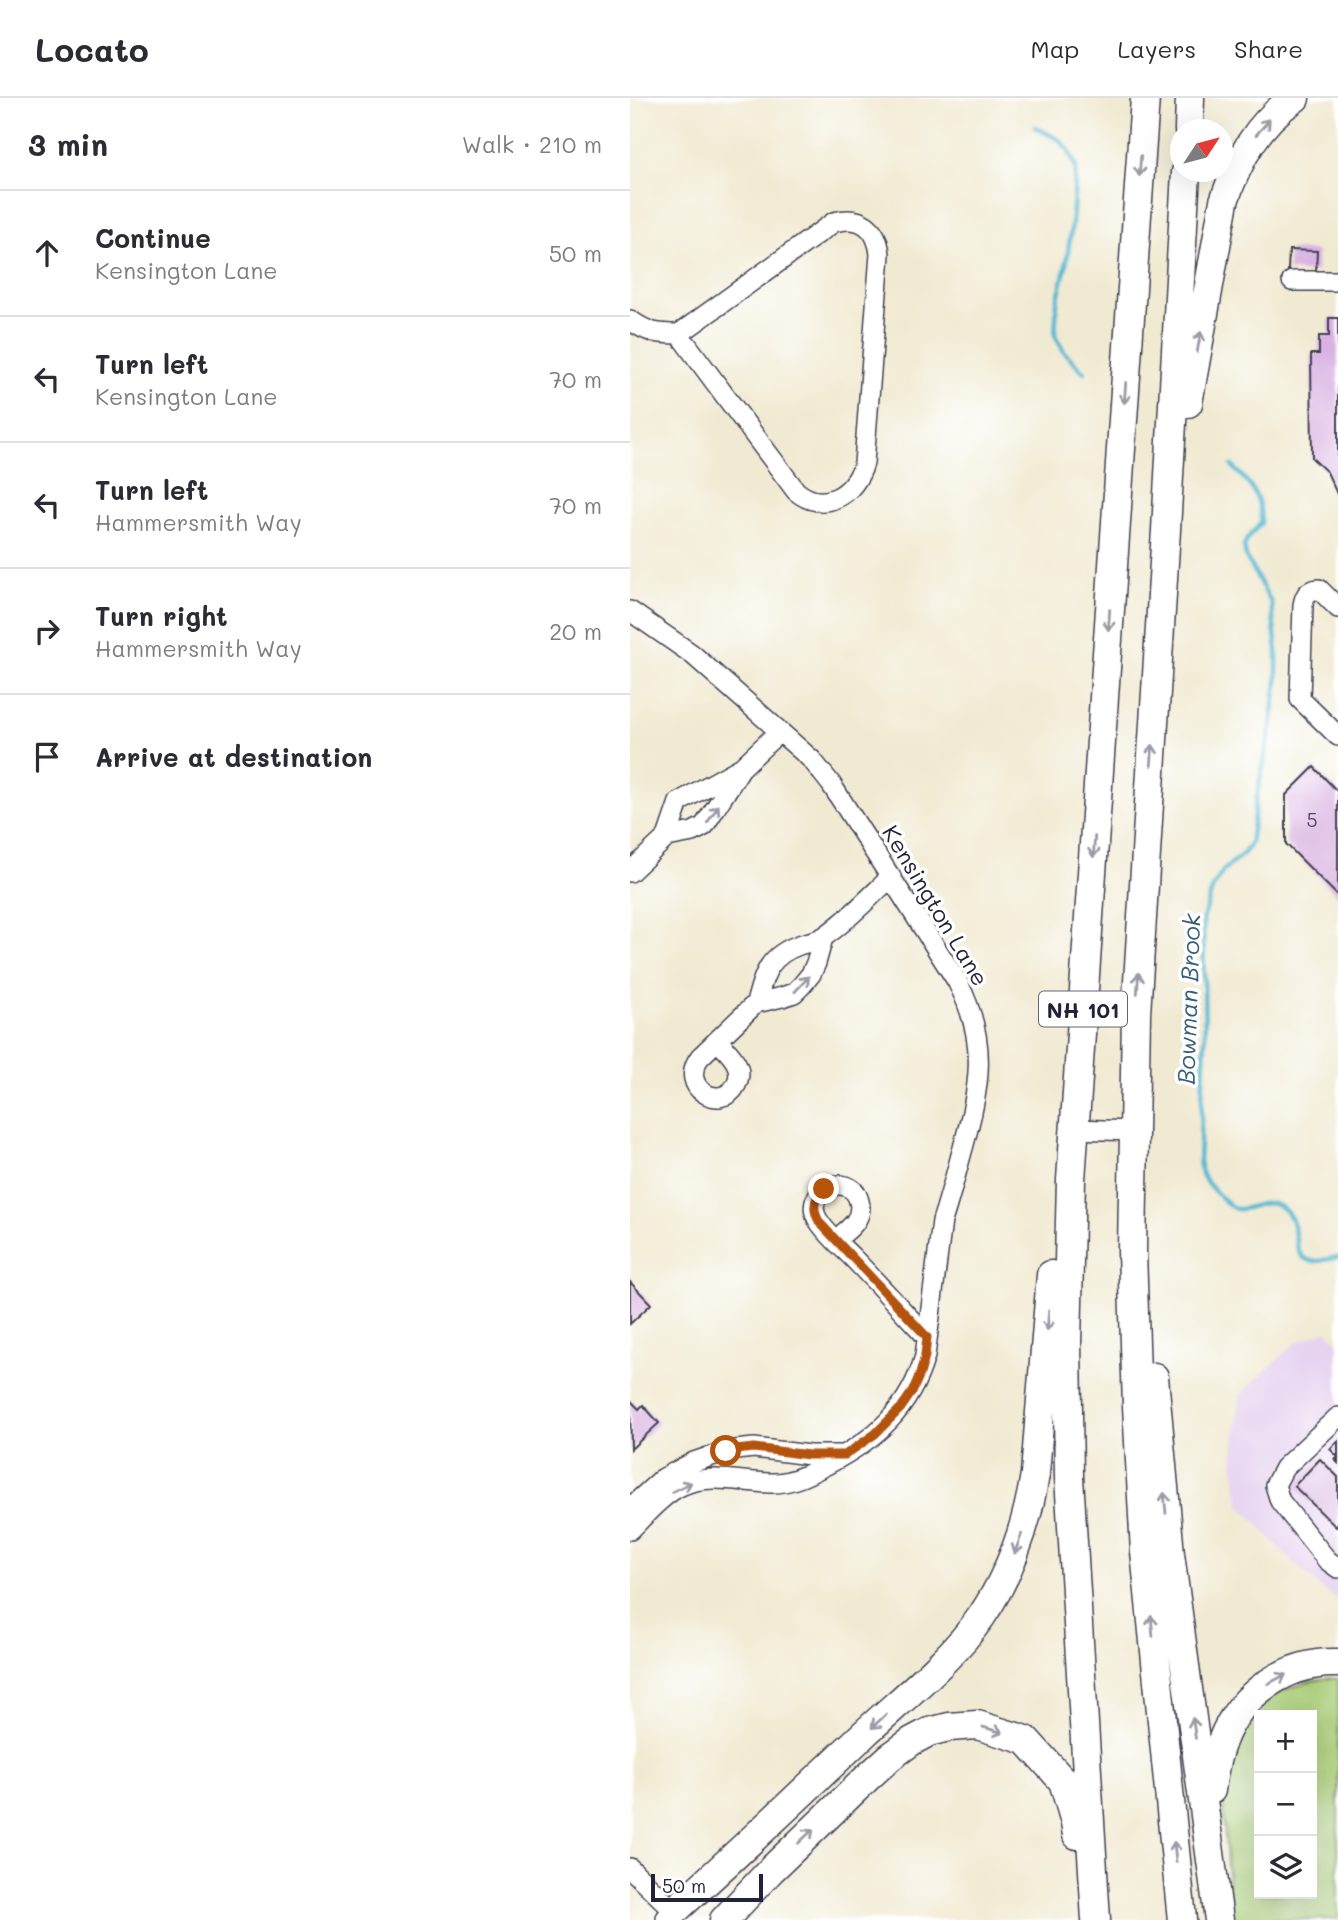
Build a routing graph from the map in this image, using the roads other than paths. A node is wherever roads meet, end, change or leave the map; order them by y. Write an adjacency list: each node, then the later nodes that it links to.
1 (1145, 98): 23 (highway, NH 101, one-way to 23)
2 (1190, 98): 4 (highway)
3 (1295, 98): 10 (highway, one-way to 3)
4 (1189, 119)
5 (1185, 182): 10 (highway, NH 101)
6 (1292, 281): 7 (street)
7 (1338, 281)
8 (630, 320): 9 (street)
9 (679, 334): 9 (street)
10 (1166, 530): 21 (highway, NH 101, one-way to 10)
11 (1338, 608): 14 (street)
12 (634, 619): 13 (street, Kensington Lane)
13 (780, 731): 15 (street); 18 (street, Kensington Lane)
14 (1338, 736)
15 (741, 768): 16 (street); 16 (street, one-way to 15)
16 (667, 837): 17 (street)
17 (630, 872)
18 (891, 877): 19 (street); 27 (street, Kensington Lane)
19 (823, 938): 20 (street); 20 (street, one-way to 19)
20 (756, 1003): 22 (street)
21 (1136, 1014): 24 (highway, NH 101); 35 (highway, one-way to 21)
22 (718, 1041)
23 (1075, 1129): 24 (street); 25 (highway, NH 101)
24 (1133, 1132): 43 (highway, NH 101, one-way to 24)
25 (1071, 1180): 38 (highway, one-way to 38); 42 (highway, NH 101)
26 (836, 1240): 27 (street)
27 (927, 1337): 30 (street, Kensington Lane)
28 (1338, 1417): 33 (street)
29 (776, 1451): 30 (street, Kensington Lane); 31 (street); 32 (street, Kensington Lane)
30 (845, 1455): 31 (street, Kensington Lane)
31 (775, 1483): 32 (street, Kensington Lane, one-way to 31)
32 (633, 1517)
33 (1338, 1568)
34 (1338, 1664): 35 (highway, one-way to 34)
35 (1207, 1820): 44 (highway)
36 (630, 1868): 38 (street)
37 (771, 1870): 39 (highway); 40 (highway); 41 (highway, one-way to 41)
38 (669, 1915)
39 (724, 1920)
40 (753, 1920)
41 (1087, 1920)
42 (1096, 1920)
43 (1182, 1920)
44 (1219, 1920)

